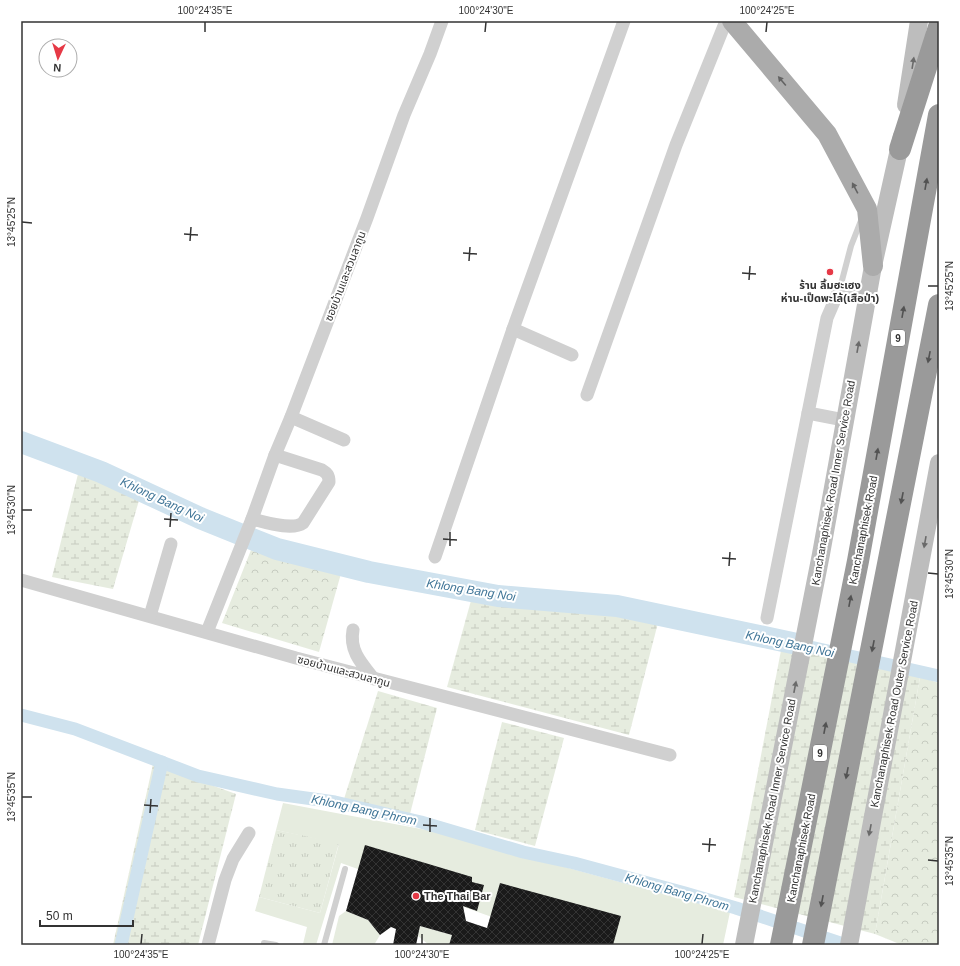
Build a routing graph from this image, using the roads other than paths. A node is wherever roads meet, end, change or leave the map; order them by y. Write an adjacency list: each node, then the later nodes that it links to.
1 (442, 21): 18 (street, ซอยบ้านและสวนลากูน)
2 (624, 21): 14 (street)
3 (726, 21): 16 (street)
4 (732, 21): 9 (main road, one-way to 4)
5 (919, 21): 8 (main road, Kanchanaphisek Road Inner Service Road, one-way to 5)
6 (939, 27): 8 (highway)
7 (939, 115): 40 (highway, Kanchanaphisek Road / 9, one-way to 7)
8 (900, 149): 10 (main road, Kanchanaphisek Road Inner Service Road)
9 (867, 209): 10 (main road); 11 (lane)
10 (873, 266): 12 (main road, Kanchanaphisek Road Inner Service Road)
11 (840, 288): 12 (street); 17 (street)
12 (867, 296): 19 (main road, Kanchanaphisek Road Inner Service Road, one-way to 12)
13 (939, 305): 41 (highway, one-way to 41)
14 (513, 329): 15 (street); 25 (street)
15 (572, 355)
16 (588, 395)
17 (808, 414): 19 (street); 28 (street)
18 (291, 417): 20 (street); 21 (street, ซอยบ้านและสวนลากูน)
19 (844, 420): 39 (main road, Kanchanaphisek Road Inner Service Road, one-way to 19)
20 (344, 440)
21 (275, 455): 23 (street, ซอยบ้านและสวนลากูน); 23 (street)
22 (939, 462): 42 (main road, Kanchanaphisek Road Outer Service Road, one-way to 42)
23 (250, 525): 30 (street, ซอยบ้านและสวนลากูน)
24 (172, 544): 27 (street)
25 (435, 557)
26 (21, 580): 27 (street, ซอยบ้านและสวนลากูน)
27 (150, 616): 30 (street, ซอยบ้านและสวนลากูน)
28 (767, 618)
29 (353, 630): 31 (street)
30 (206, 632): 31 (street, ซอยบ้านและสวนลากูน)
31 (374, 679): 32 (street, ซอยบ้านและสวนลากูน)
32 (670, 755)
33 (249, 833): 35 (street)
34 (345, 869): 38 (lane)
35 (208, 945)
36 (264, 945): 37 (lane)
37 (276, 945)
38 (324, 945)
39 (744, 945)
40 (781, 945)
41 (813, 945)
42 (849, 945)

